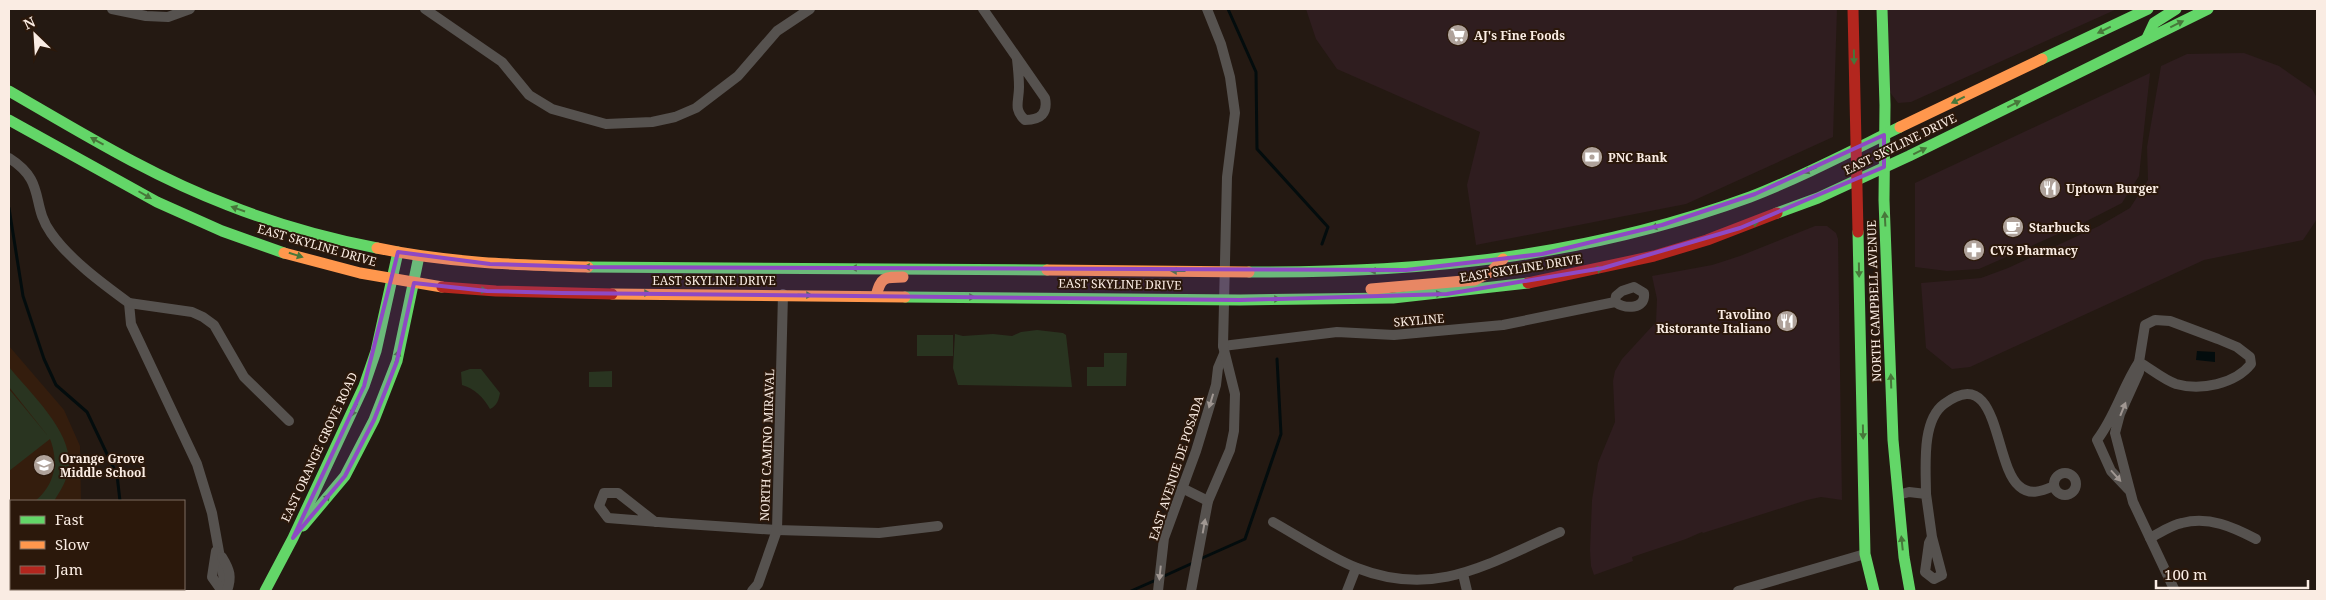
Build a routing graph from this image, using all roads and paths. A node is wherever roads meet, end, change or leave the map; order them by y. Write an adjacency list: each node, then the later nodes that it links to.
1 (112, 9): 2 (street)
2 (190, 9)
3 (425, 9): 4 (street)
4 (810, 9)
5 (983, 9): 13 (street)
6 (1207, 9): 25 (street, EAST AVENUE DE POSADA)
7 (1853, 9): 17 (main road, NORTH CAMPBELL AVENUE, one-way to 17)
8 (1882, 9): 16 (main road, NORTH CAMPBELL AVENUE)
9 (2148, 9): 16 (main road, EAST SKYLINE DRIVE, one-way to 16)
10 (2176, 9): 12 (main road)
11 (2208, 9): 12 (main road, EAST SKYLINE DRIVE, one-way to 11)
12 (2147, 38): 19 (main road, EAST SKYLINE DRIVE, one-way to 12)
13 (1017, 59): 13 (street)
14 (9, 91): 21 (main road, EAST SKYLINE DRIVE, one-way to 14)
15 (9, 120): 26 (main road, EAST SKYLINE DRIVE, one-way to 26)
16 (1884, 135): 17 (main road, EAST SKYLINE DRIVE); 19 (main road, NORTH CAMPBELL AVENUE)
17 (1855, 151): 20 (main road, NORTH CAMPBELL AVENUE); 23 (main road, EAST SKYLINE DRIVE, one-way to 23)
18 (9, 158): 33 (street)
19 (1884, 168): 20 (main road, EAST SKYLINE DRIVE); 42 (main road, NORTH CAMPBELL AVENUE, one-way to 19)
20 (1856, 180): 31 (main road, EAST SKYLINE DRIVE, one-way to 20); 54 (main road, NORTH CAMPBELL AVENUE, one-way to 54)
21 (398, 252): 22 (main road, EAST SKYLINE DRIVE); 26 (main road, EAST ORANGE GROVE ROAD)
22 (419, 256): 24 (main road, EAST SKYLINE DRIVE, one-way to 22); 27 (main road, EAST ORANGE GROVE ROAD)
23 (1503, 259): 25 (main road, EAST SKYLINE DRIVE, one-way to 25); 31 (main road)
24 (1024, 269): 25 (main road, EAST SKYLINE DRIVE, one-way to 24); 29 (main road)
25 (1226, 271): 30 (street, EAST AVENUE DE POSADA)
26 (393, 280): 27 (main road, EAST SKYLINE DRIVE); 50 (main road, EAST ORANGE GROVE ROAD, one-way to 50)
27 (414, 283): 28 (main road, EAST SKYLINE DRIVE, one-way to 28); 50 (main road, EAST ORANGE GROVE ROAD, one-way to 27)
28 (783, 294): 29 (main road, EAST SKYLINE DRIVE, one-way to 29); 47 (street, NORTH CAMINO MIRAVAL)
29 (876, 296): 30 (main road, EAST SKYLINE DRIVE, one-way to 30)
30 (1224, 299): 31 (main road, EAST SKYLINE DRIVE, one-way to 31); 34 (street, EAST AVENUE DE POSADA)
31 (1297, 299)
32 (1615, 302): 34 (street, SKYLINE)
33 (129, 303): 36 (street); 53 (street)
34 (1224, 350): 39 (street, EAST AVENUE DE POSADA, one-way to 39); 43 (street, EAST AVENUE DE POSADA)
35 (2139, 362): 35 (street); 37 (street)
36 (290, 421)
37 (2113, 426): 40 (street); 40 (street, one-way to 40)
38 (2054, 486): 41 (street)
39 (1182, 488): 43 (street); 60 (street, EAST AVENUE DE POSADA, one-way to 60)
40 (2129, 490): 51 (street)
41 (1926, 494): 42 (street); 49 (street)
42 (1898, 495): 66 (main road, NORTH CAMPBELL AVENUE, one-way to 42)
43 (1208, 501): 61 (street, EAST AVENUE DE POSADA, one-way to 43)
44 (655, 522): 44 (street); 47 (street)
45 (1273, 522): 55 (street)
46 (938, 526): 47 (street)
47 (777, 530): 59 (street, NORTH CAMINO MIRAVAL)
48 (1560, 532): 56 (street)
49 (1932, 537)
50 (293, 538): 58 (main road, EAST ORANGE GROVE ROAD)
51 (2150, 538): 52 (street); 67 (street)
52 (2256, 539)
53 (216, 548): 57 (street); 57 (street)
54 (1865, 554): 64 (street); 65 (main road, NORTH CAMPBELL AVENUE)
55 (1356, 568): 56 (street); 62 (street)
56 (1463, 574): 63 (street)
57 (225, 591)
58 (265, 591)
59 (752, 591)
60 (1158, 591)
61 (1191, 591)
62 (1348, 591)
63 (1467, 591)
64 (1742, 591)
65 (1874, 591)
66 (1910, 591)
67 (2176, 591)

